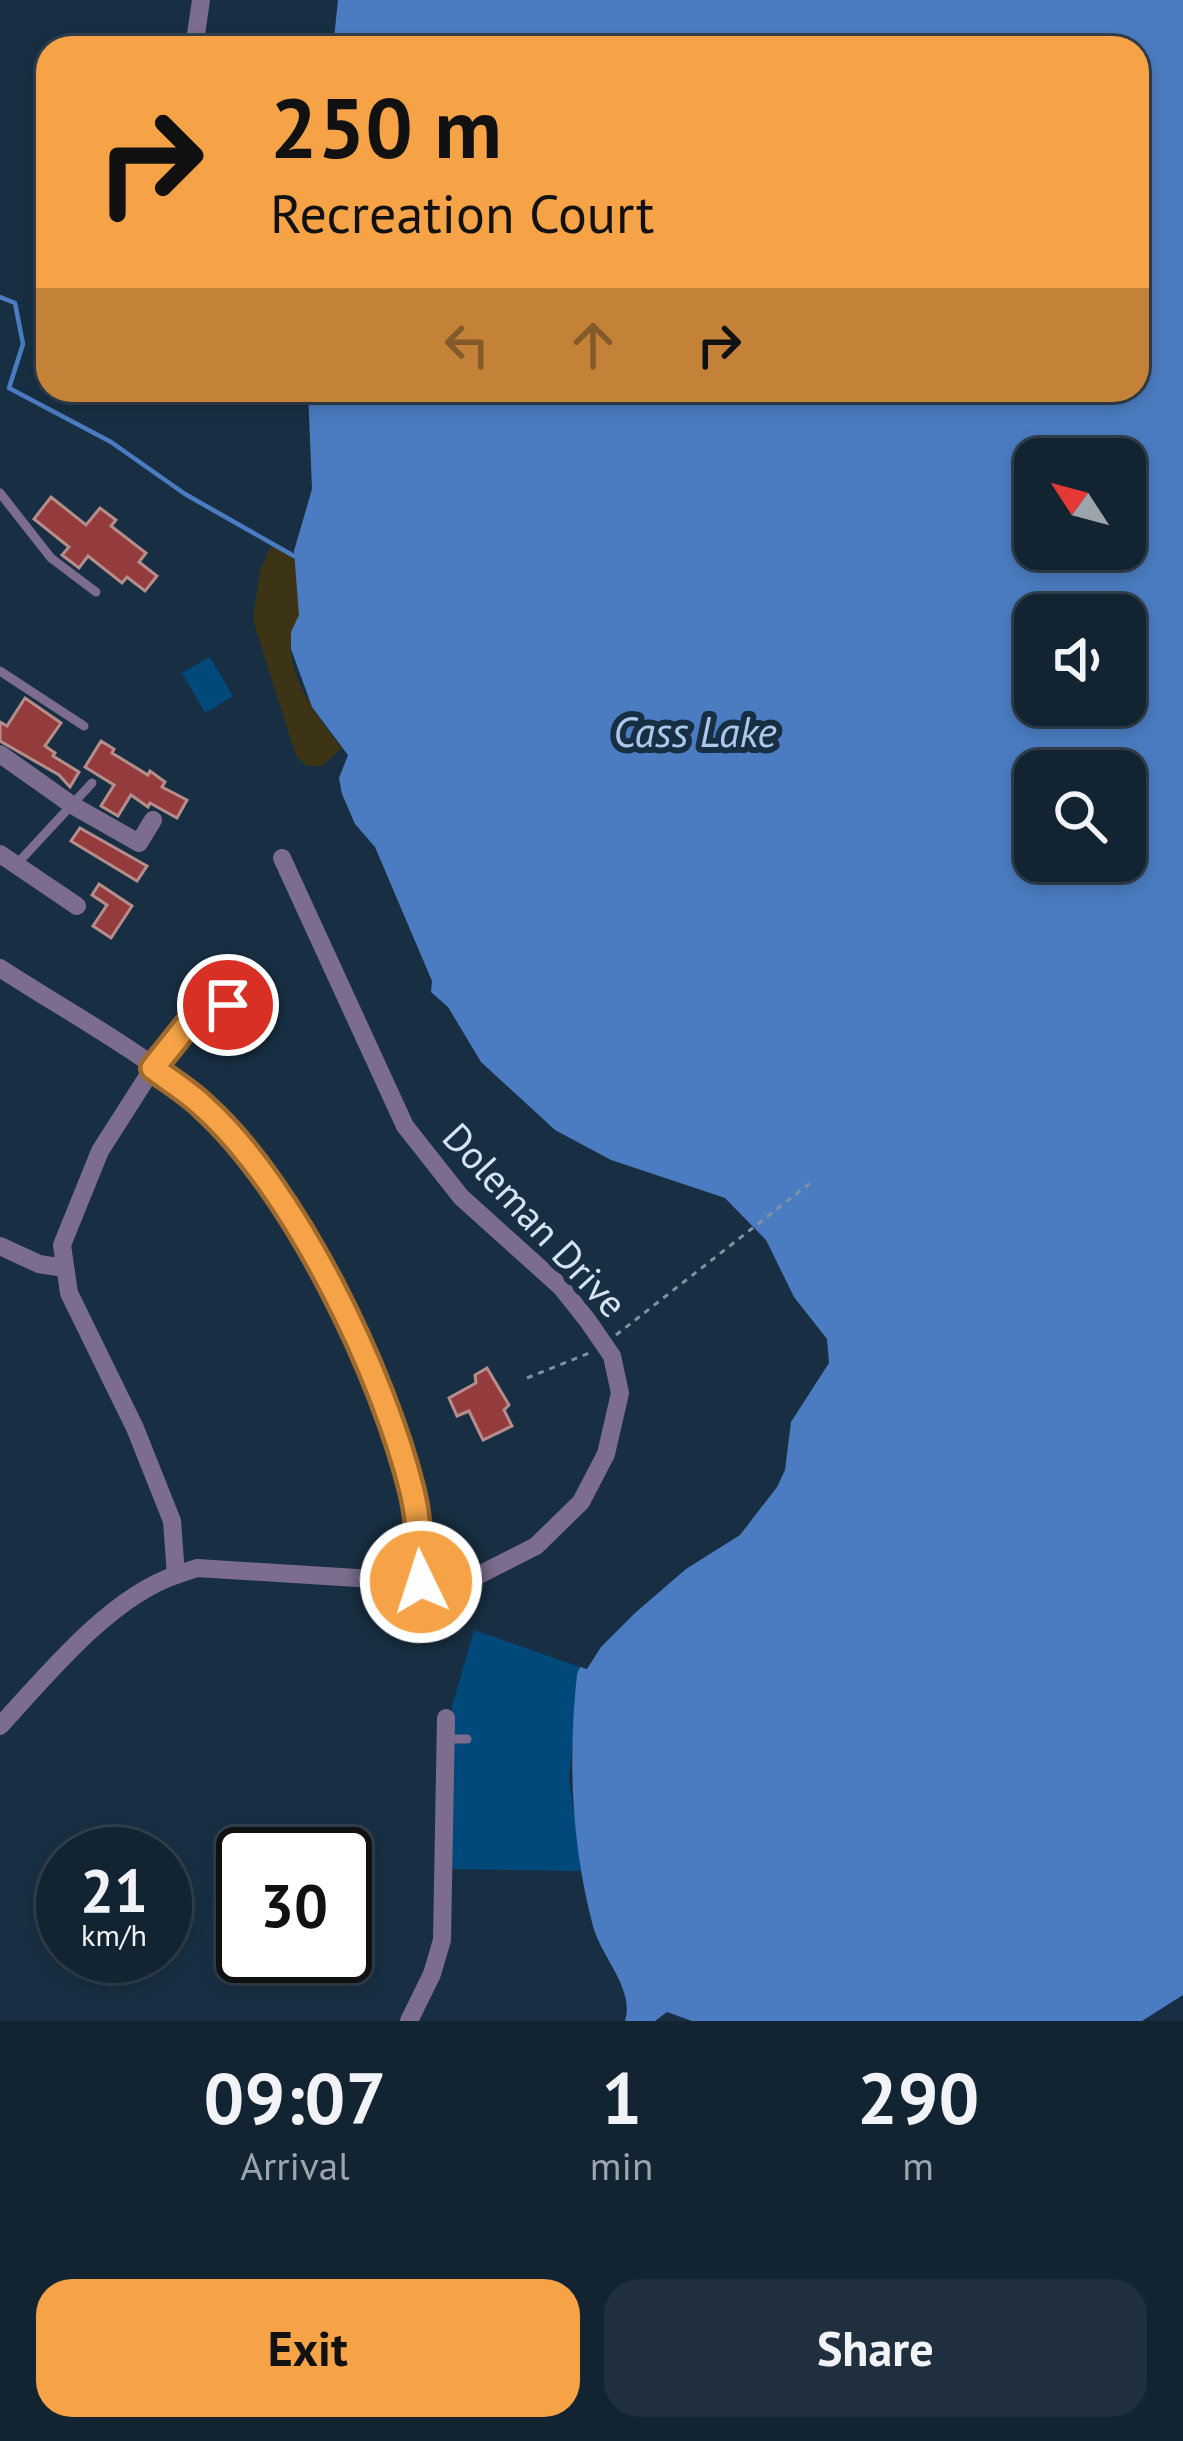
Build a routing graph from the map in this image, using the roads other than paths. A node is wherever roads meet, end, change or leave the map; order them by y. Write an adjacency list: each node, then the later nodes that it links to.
1 (201, 0): 2 (street)
2 (196, 36)
3 (0, 494): 4 (lane)
4 (96, 592)
5 (0, 671): 6 (lane)
6 (84, 726)
7 (0, 754): 9 (street)
8 (92, 783): 9 (lane)
9 (72, 805): 10 (street); 12 (lane)
10 (153, 820)
11 (282, 858): 20 (street, Doleman Drive)
12 (7, 860): 13 (street)
13 (77, 906)
14 (0, 968): 16 (street)
15 (228, 1005): 16 (street)
16 (153, 1068): 18 (street); 20 (street)
17 (0, 1246): 18 (street)
18 (64, 1268): 19 (street)
19 (176, 1575): 20 (street, Doleman Drive); 22 (street)
20 (421, 1582)
21 (446, 1718): 23 (street)
22 (0, 1726)
23 (409, 2021)

